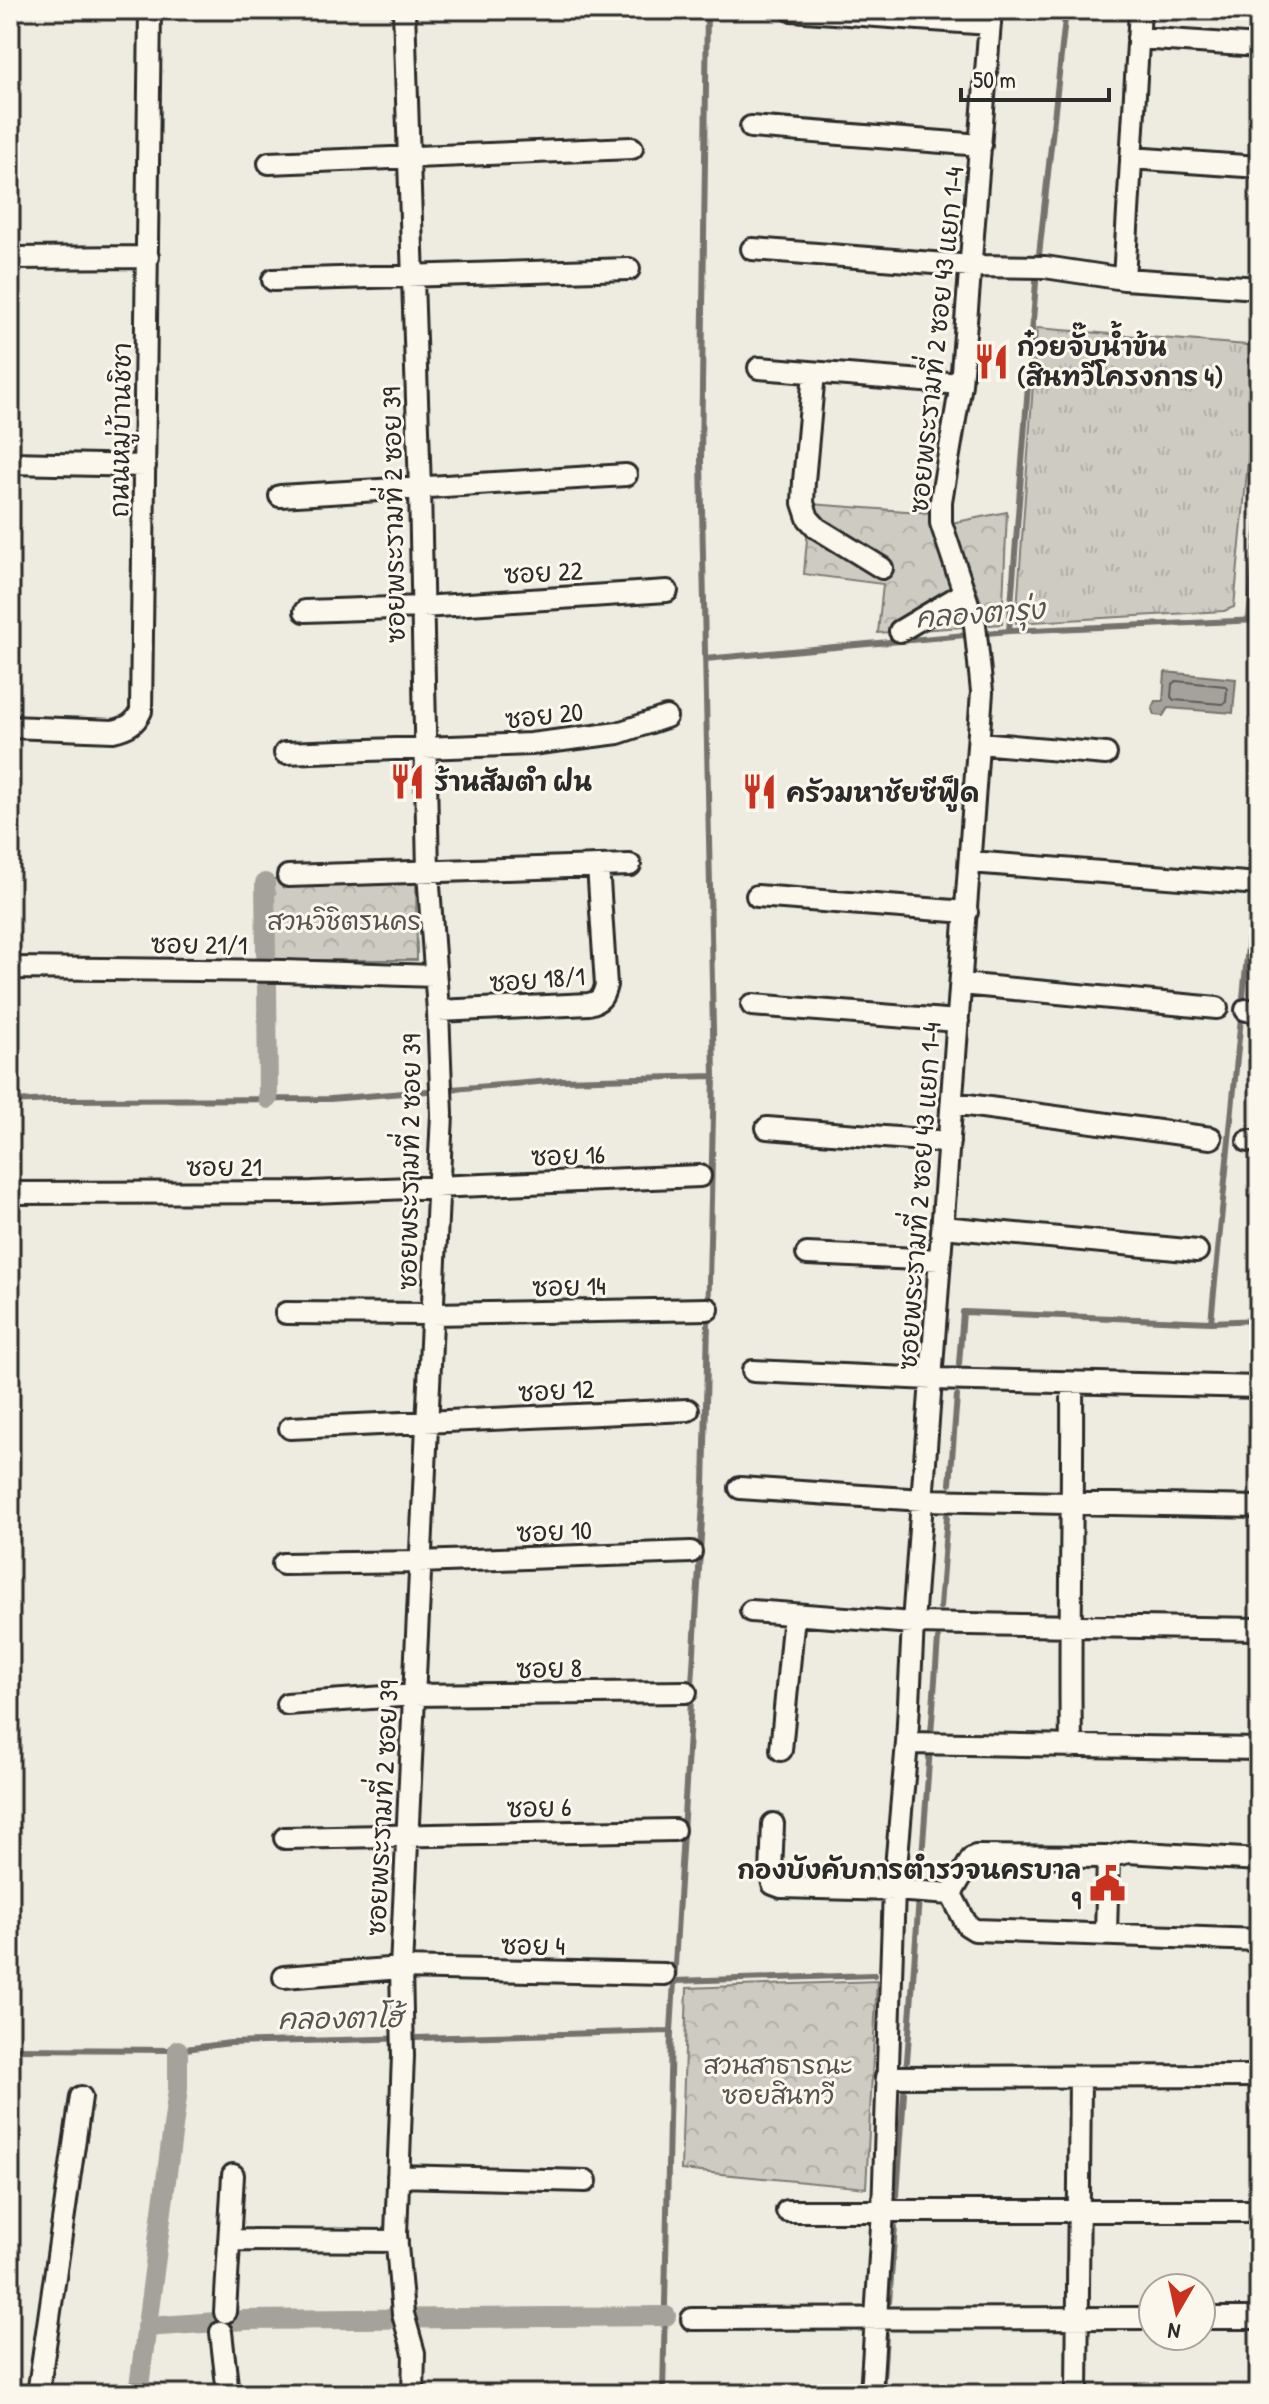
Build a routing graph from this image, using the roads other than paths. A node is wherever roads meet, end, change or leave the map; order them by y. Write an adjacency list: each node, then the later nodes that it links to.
1 (150, 10): 16 (street, ถนนหมู่บ้านชิชา)
2 (404, 10): 11 (street, ซอยพระรามที่ 2 ซอย 39)
3 (791, 10): 5 (street)
4 (1140, 10): 6 (street)
5 (991, 17): 9 (street, ซอยพระรามที่ 2 ซอย 43 แยก 1-4)
6 (1138, 38): 7 (street); 12 (street)
7 (1259, 46)
8 (751, 127): 9 (street)
9 (981, 145): 18 (street, ซอยพระรามที่ 2 ซอย 43 แยก 1-4)
10 (632, 148): 11 (street)
11 (410, 156): 13 (street); 20 (street, ซอยพระรามที่ 2 ซอย 39)
12 (1131, 158): 14 (street); 21 (street)
13 (269, 163)
14 (1259, 167)
15 (752, 249): 18 (street)
16 (148, 257): 17 (street); 28 (street, ถนนหมู่บ้านชิชา)
17 (10, 258)
18 (972, 266): 21 (street); 26 (street, ซอยพระรามที่ 2 ซอย 43 แยก 1-4)
19 (629, 269): 20 (street)
20 (413, 276): 22 (street); 30 (street, ซอยพระรามที่ 2 ซอย 39)
21 (1124, 279): 23 (street)
22 (273, 280)
23 (1259, 288)
24 (759, 368): 25 (street)
25 (814, 373): 26 (street); 32 (street)
26 (961, 384): 34 (street, ซอยพระรามที่ 2 ซอย 43 แยก 1-4)
27 (10, 463): 28 (street)
28 (145, 466): 39 (street, ถนนหมู่บ้านชิชา)
29 (626, 475): 30 (street)
30 (420, 489): 31 (street); 35 (street, ซอยพระรามที่ 2 ซอย 39)
31 (280, 496)
32 (882, 568)
33 (667, 591): 35 (street, ซอย 22)
34 (964, 593): 37 (street); 40 (street, ซอยพระรามที่ 2 ซอย 43 แยก 1-4)
35 (422, 607): 36 (street, ซอย 22); 41 (street, ซอยพระรามที่ 2 ซอย 39)
36 (305, 611)
37 (900, 631)
38 (666, 717): 41 (street, ซอย 20)
39 (10, 727)
40 (979, 743): 43 (street); 44 (street, ซอยพระรามที่ 2 ซอย 43 แยก 1-4)
41 (424, 749): 42 (street, ซอย 20); 47 (street, ซอยพระรามที่ 2 ซอย 39)
42 (285, 753)
43 (1106, 754)
44 (970, 862): 49 (street); 51 (street, ซอยพระรามที่ 2 ซอย 43 แยก 1-4)
45 (630, 865): 46 (street)
46 (598, 866): 47 (street); 57 (street, ซอย 18/1)
47 (428, 872): 48 (street); 53 (street, ซอยพระรามที่ 2 ซอย 39)
48 (288, 876)
49 (1259, 884)
50 (757, 896): 51 (street)
51 (967, 912): 54 (street, ซอยพระรามที่ 2 ซอย 43 แยก 1-4)
52 (10, 968): 53 (street, ซอย 21/1)
53 (435, 976): 57 (street, ซอยพระรามที่ 2 ซอย 39)
54 (961, 984): 56 (street); 58 (street, ซอยพระรามที่ 2 ซอย 43 แยก 1-4)
55 (752, 1005): 58 (street)
56 (1217, 1008)
57 (438, 1011): 64 (street, ซอยพระรามที่ 2 ซอย 39)
58 (958, 1021): 59 (street, ซอยพระรามที่ 2 ซอย 43 แยก 1-4)
59 (953, 1103): 61 (street); 62 (street, ซอยพระรามที่ 2 ซอย 43 แยก 1-4)
60 (767, 1128): 62 (street)
61 (1211, 1138)
62 (949, 1142): 66 (street, ซอยพระรามที่ 2 ซอย 43 แยก 1-4)
63 (700, 1176): 64 (street, ซอย 16)
64 (438, 1186): 65 (street, ซอย 21); 72 (street, ซอยพระรามที่ 2 ซอย 39)
65 (10, 1193)
66 (943, 1227): 67 (street); 69 (street, ซอยพระรามที่ 2 ซอย 43 แยก 1-4)
67 (1197, 1251)
68 (807, 1254): 69 (street)
69 (940, 1260): 74 (street, ซอยพระรามที่ 2 ซอย 43 แยก 1-4)
70 (708, 1309): 72 (street, ซอย 14)
71 (286, 1313): 72 (street, ซอย 14)
72 (431, 1314): 78 (street, ซอยพระรามที่ 2 ซอย 39)
73 (753, 1371): 74 (street)
74 (932, 1379): 75 (street); 81 (street, ซอยพระรามที่ 2 ซอย 43 แยก 1-4)
75 (1072, 1383): 76 (street); 82 (street)
76 (1259, 1387)
77 (688, 1410): 78 (street, ซอย 12)
78 (426, 1423): 79 (street, ซอย 12); 85 (street, ซอยพระรามที่ 2 ซอย 39)
79 (290, 1428)
80 (740, 1488): 81 (street)
81 (923, 1500): 82 (street); 89 (street, ซอยพระรามที่ 2 ซอย 43 แยก 1-4)
82 (1073, 1503): 83 (street); 90 (street)
83 (1259, 1507)
84 (691, 1552): 85 (street, ซอย 10)
85 (419, 1562): 86 (street, ซอย 10); 93 (street, ซอยพระรามที่ 2 ซอย 39)
86 (283, 1564)
87 (751, 1611): 88 (street)
88 (794, 1615): 89 (street); 98 (street)
89 (913, 1623): 90 (street); 95 (street, ซอยพระรามที่ 2 ซอย 43 แยก 1-4)
90 (1069, 1624): 91 (street); 96 (street)
91 (1259, 1629)
92 (686, 1692): 93 (street, ซอย 8)
93 (413, 1695): 94 (street, ซอย 8); 101 (street, ซอยพระรามที่ 2 ซอย 39)
94 (287, 1704)
95 (907, 1743): 96 (street); 105 (street, ซอยพระรามที่ 2 ซอย 43 แยก 1-4)
96 (1071, 1747): 97 (street)
97 (1259, 1749)
98 (781, 1750)
99 (773, 1824): 105 (street)
100 (674, 1830): 101 (street, ซอย 6)
101 (406, 1836): 102 (street, ซอย 6); 109 (street, ซอยพระรามที่ 2 ซอย 39)
102 (285, 1838)
103 (1108, 1857): 104 (street); 106 (street); 107 (street)
104 (1259, 1860)
105 (894, 1890): 106 (street); 113 (street, ซอยพระรามที่ 2 ซอย 43 แยก 1-4)
106 (951, 1894): 107 (street)
107 (1106, 1934): 108 (street)
108 (1259, 1940)
109 (401, 1968): 110 (street, ซอย 4); 111 (street, ซอย 4); 117 (street, ซอยพระรามที่ 2 ซอย 39)
110 (664, 1974)
111 (284, 1977)
112 (1259, 2076): 114 (street)
113 (886, 2077): 114 (street); 120 (street, ซอยพระรามที่ 2 ซอย 43 แยก 1-4)
114 (1080, 2077): 121 (street)
115 (81, 2097): 131 (street)
116 (233, 2175): 123 (street)
117 (398, 2176): 118 (street); 124 (street, ซอยพระรามที่ 2 ซอย 39)
118 (586, 2181)
119 (787, 2211): 120 (street)
120 (883, 2211): 121 (street); 129 (street, ซอยพระรามที่ 2 ซอย 43 แยก 1-4)
121 (1079, 2211): 122 (street); 130 (street)
122 (1259, 2211)
123 (229, 2240): 124 (street); 132 (street)
124 (397, 2241): 133 (street, ซอยพระรามที่ 2 ซอย 39)
125 (1137, 2318): 130 (street)
126 (1217, 2318): 127 (street)
127 (1259, 2318)
128 (692, 2319): 129 (street)
129 (876, 2319): 130 (street); 134 (street, ซอยพระรามที่ 2 ซอย 43 แยก 1-4)
130 (1078, 2319): 135 (street)
131 (38, 2394)
132 (228, 2394)
133 (413, 2394)
134 (871, 2394)
135 (1077, 2394)

